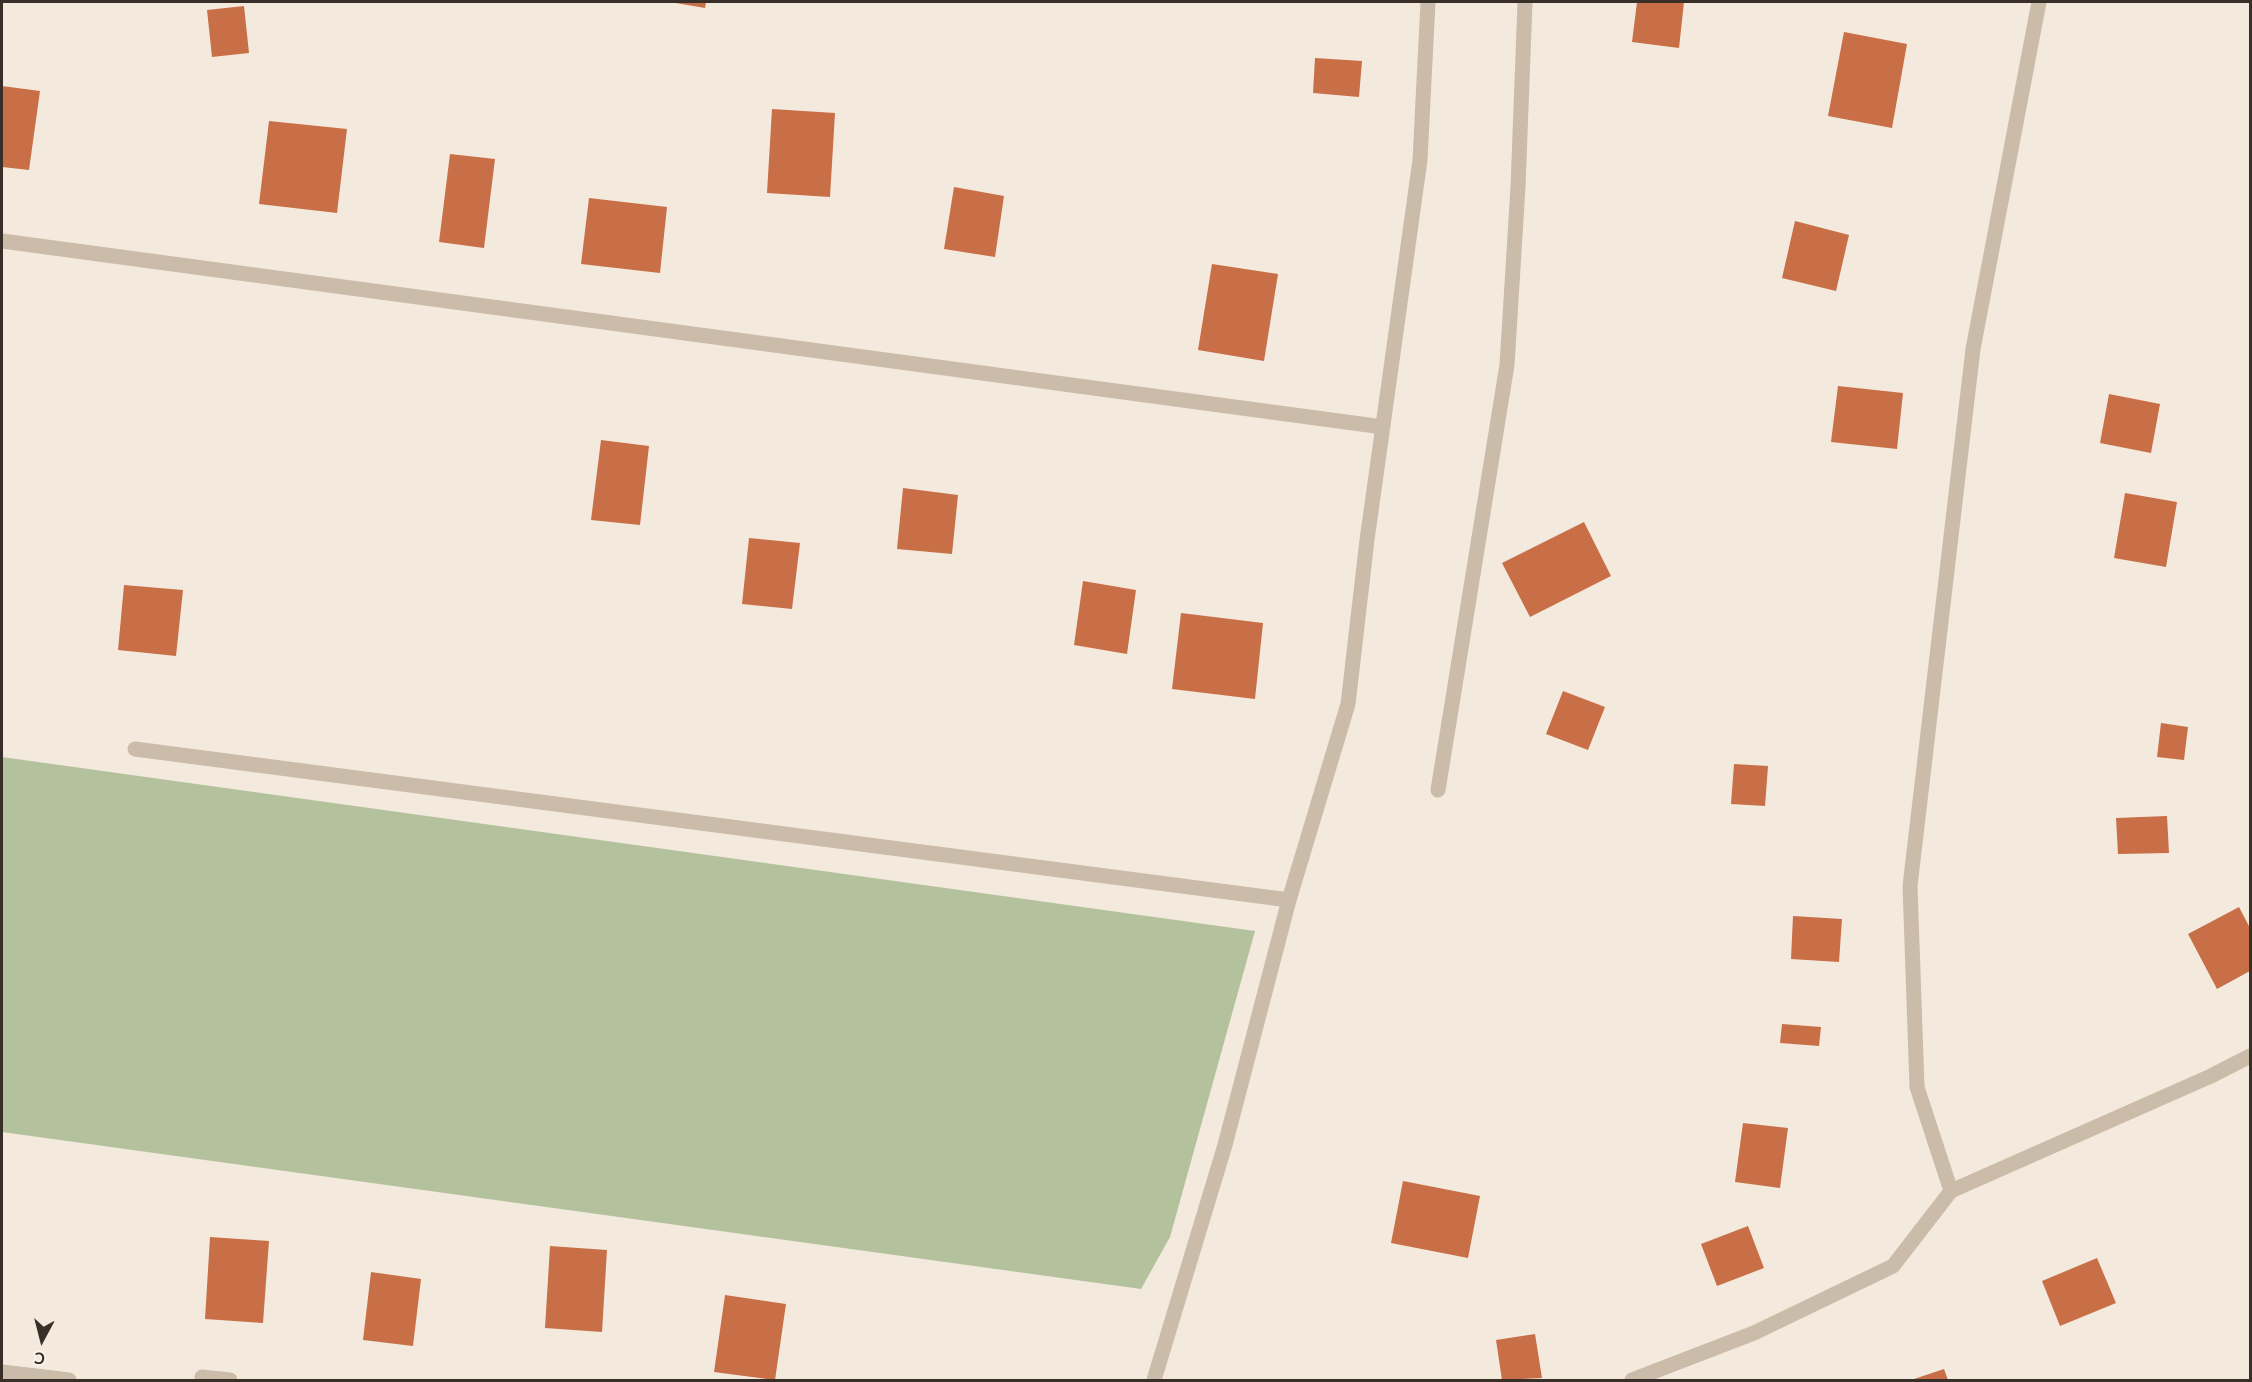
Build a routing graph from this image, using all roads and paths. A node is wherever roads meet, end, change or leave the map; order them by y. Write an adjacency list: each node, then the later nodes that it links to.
1 (1428, 2): 5 (street)
2 (1525, 2): 7 (street)
3 (2039, 2): 10 (street)
4 (2, 241): 5 (street)
5 (1383, 427): 8 (street)
6 (135, 749): 8 (street)
7 (1438, 790)
8 (1289, 900): 15 (street)
9 (2250, 1056): 10 (street)
10 (1951, 1191): 16 (street)
11 (2, 1372): 12 (street)
12 (69, 1380)
13 (202, 1380): 14 (street)
14 (230, 1380)
15 (1154, 1380)
16 (1632, 1380)

